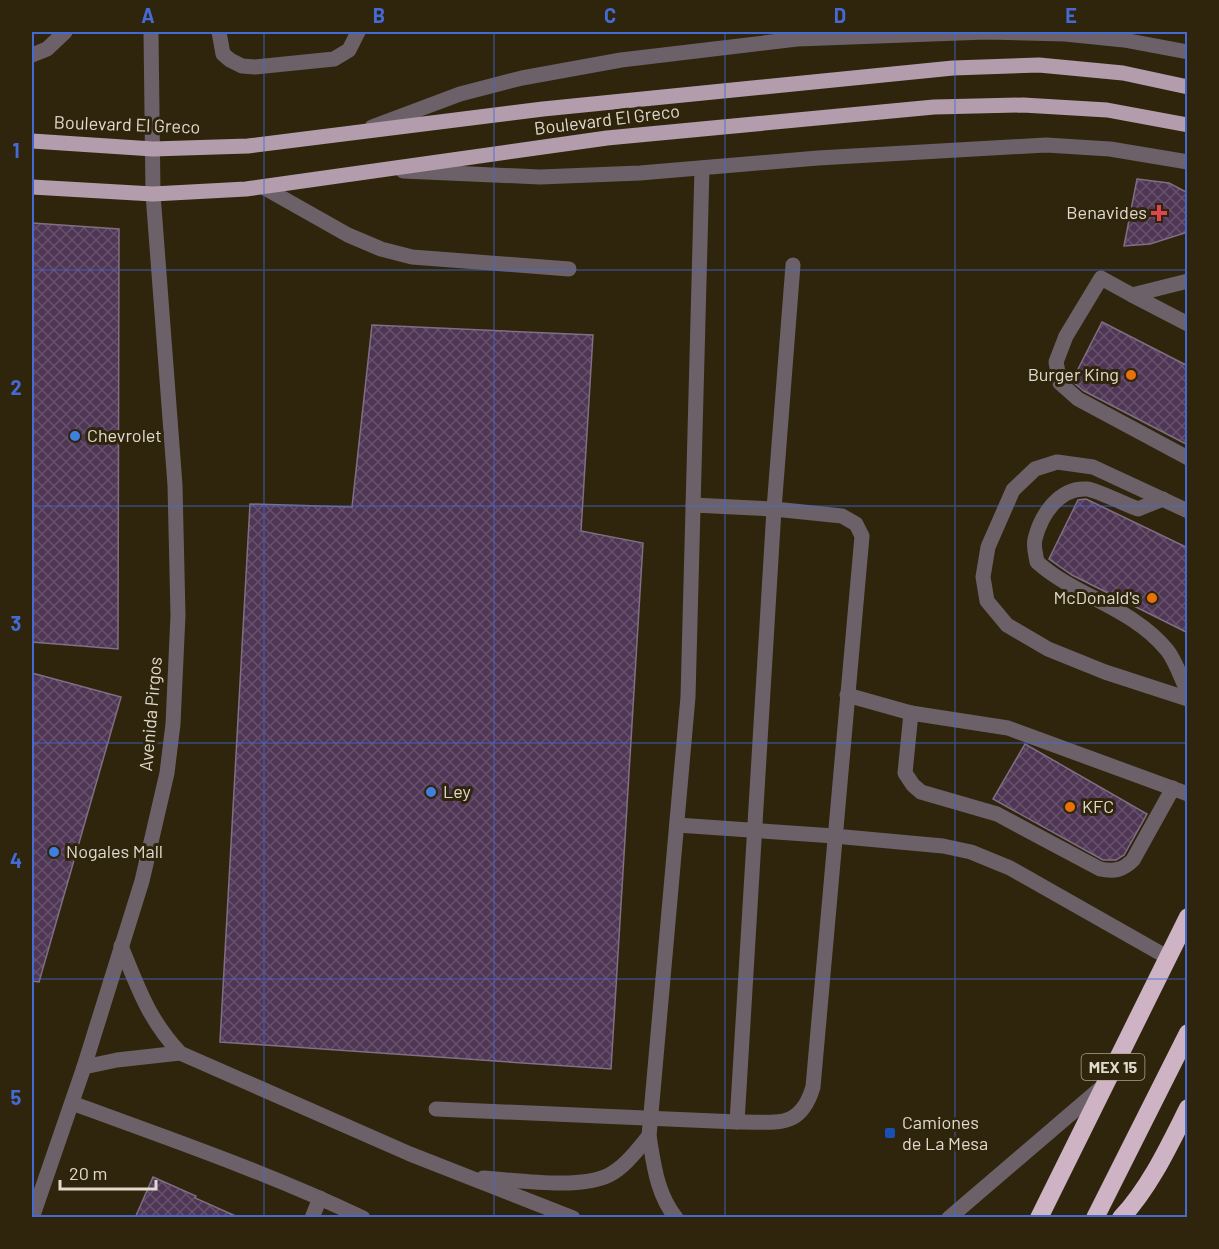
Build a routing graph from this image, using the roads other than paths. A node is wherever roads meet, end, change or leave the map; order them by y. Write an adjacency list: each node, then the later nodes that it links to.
1 (65, 32): 8 (street)
2 (151, 32): 13 (street, Avenida Pirgos)
3 (219, 32): 4 (street)
4 (358, 32)
5 (797, 35): 6 (street); 7 (street)
6 (757, 37): 11 (street)
7 (1188, 52)
8 (32, 55)
9 (1188, 87): 11 (main road, Boulevard El Greco)
10 (1188, 125): 16 (main road, Boulevard El Greco)
11 (354, 134): 13 (main road, Boulevard El Greco)
12 (32, 141): 13 (main road, Boulevard El Greco)
13 (153, 149): 19 (street, Avenida Pirgos)
14 (1188, 162): 15 (street)
15 (702, 168): 16 (street); 27 (street)
16 (382, 170): 18 (main road, Boulevard El Greco)
17 (32, 187): 19 (main road, Boulevard El Greco)
18 (263, 187): 19 (main road, Boulevard El Greco); 21 (street)
19 (153, 194): 40 (street, Avenida Pirgos)
20 (793, 265): 28 (street)
21 (569, 270)
22 (1188, 281): 23 (street)
23 (1131, 295): 24 (street); 25 (street)
24 (1188, 324)
25 (1188, 458)
26 (1163, 499): 29 (street); 30 (street); 32 (street)
27 (693, 505): 28 (street); 36 (street)
28 (774, 509): 31 (street); 37 (street)
29 (1188, 512)
30 (1188, 692)
31 (847, 695): 33 (street); 38 (street)
32 (1188, 699)
33 (911, 713): 34 (street); 34 (street)
34 (1173, 788): 35 (street)
35 (1188, 794)
36 (677, 825): 37 (street); 49 (street)
37 (755, 830): 38 (street); 50 (street)
38 (834, 836): 41 (street); 50 (street)
39 (1188, 917): 41 (highway, MEX 15)
40 (121, 946): 43 (street); 44 (street, Avenida Pirgos)
41 (1167, 957): 45 (highway, MEX 15)
42 (1188, 1033): 61 (highway, MEX 15)
43 (180, 1053): 44 (street); 52 (street)
44 (84, 1067): 46 (street, Avenida Pirgos)
45 (1105, 1085): 59 (street); 60 (highway, MEX 15)
46 (72, 1102): 53 (street); 54 (street, Avenida Pirgos)
47 (1188, 1108): 62 (highway)
48 (436, 1109): 49 (street)
49 (651, 1118): 50 (street); 51 (street)
50 (737, 1122)
51 (649, 1136): 52 (street); 58 (street)
52 (469, 1177): 57 (street)
53 (320, 1198): 55 (street); 56 (street)
54 (32, 1218)
55 (312, 1218)
56 (363, 1218)
57 (573, 1218)
58 (676, 1218)
59 (949, 1218)
60 (1039, 1218)
61 (1095, 1218)
62 (1121, 1218)

